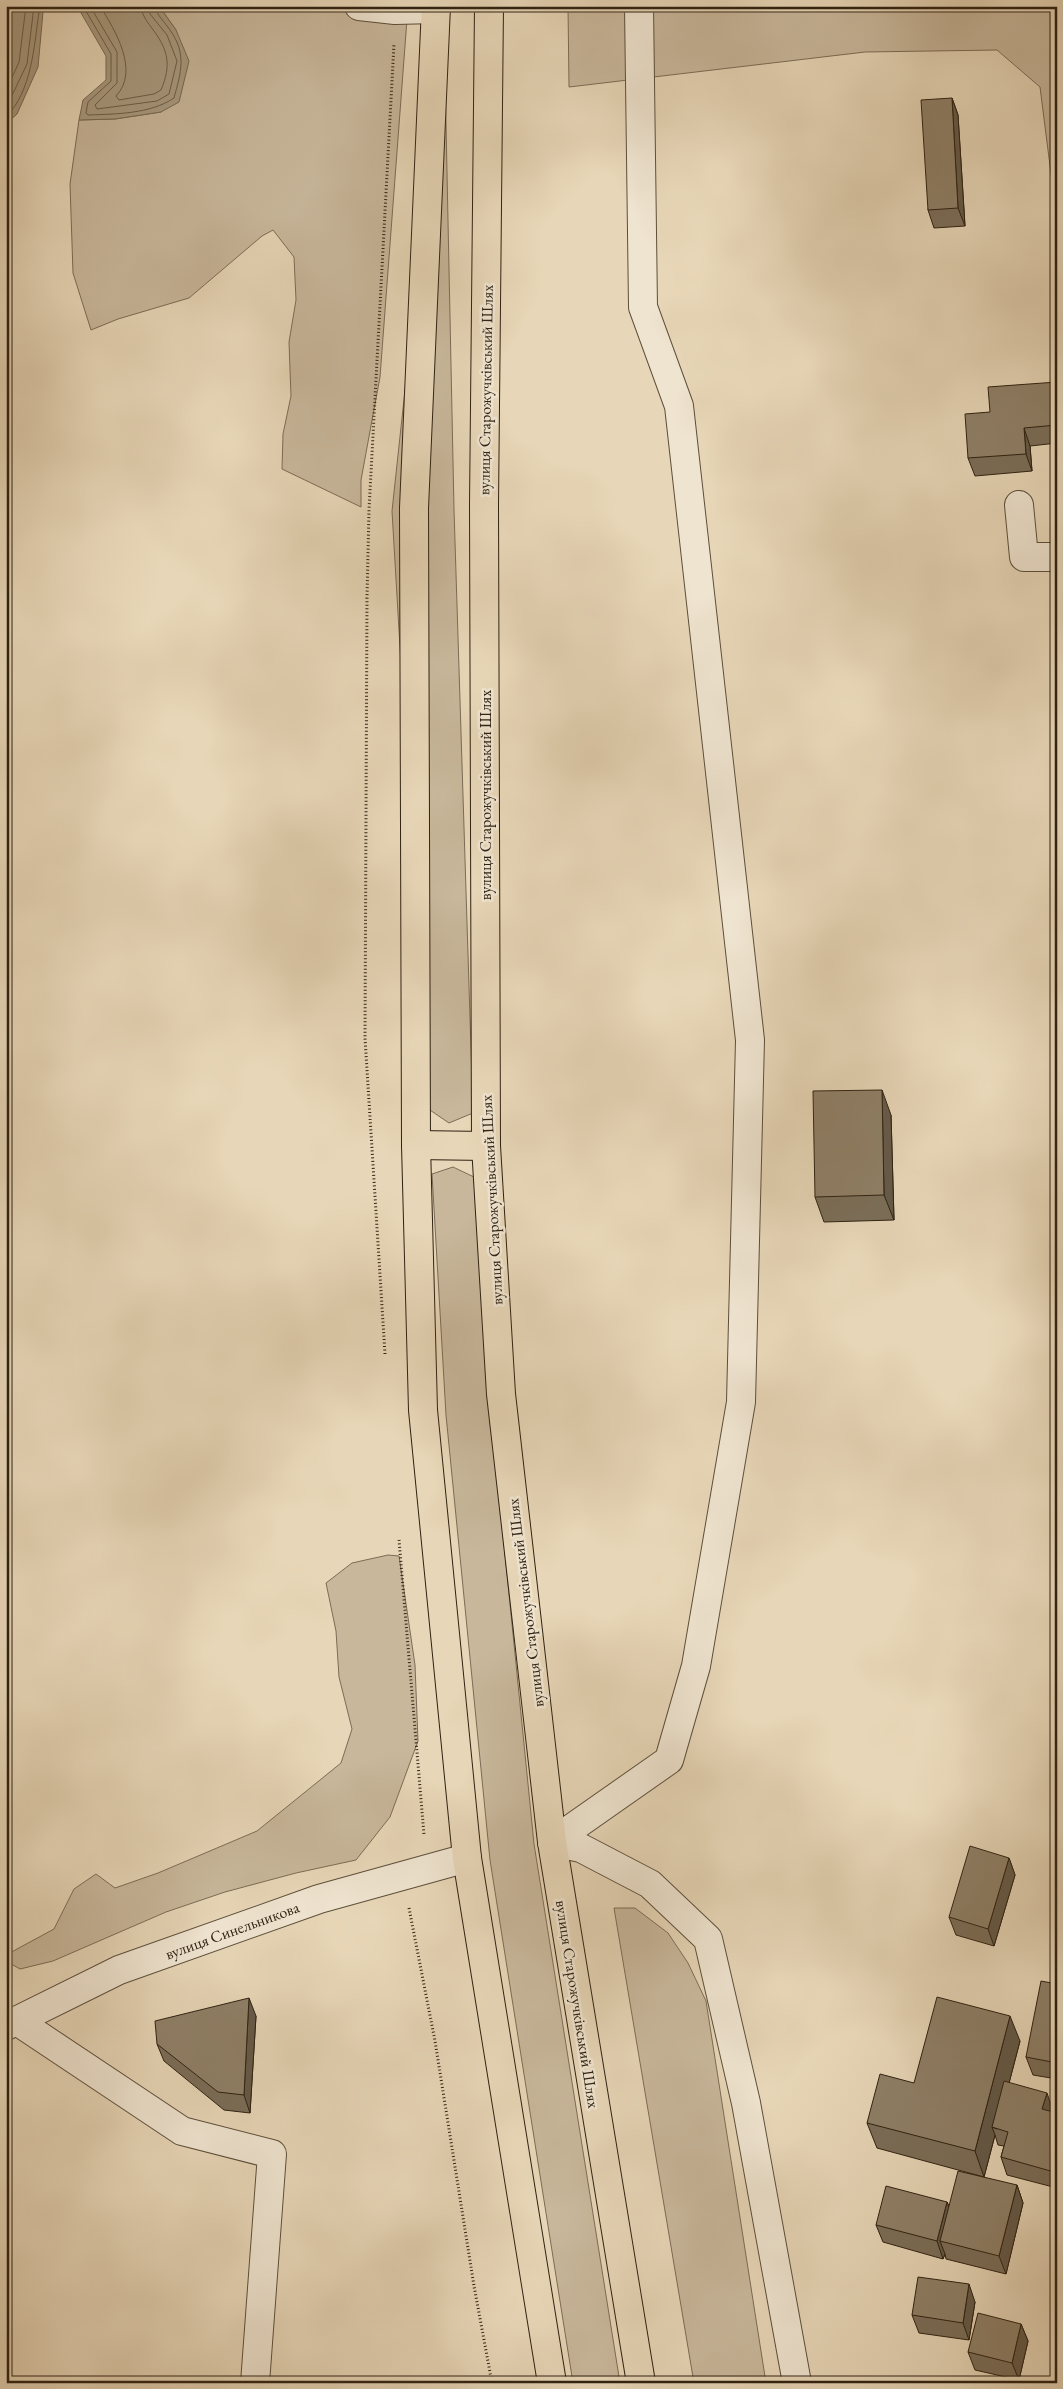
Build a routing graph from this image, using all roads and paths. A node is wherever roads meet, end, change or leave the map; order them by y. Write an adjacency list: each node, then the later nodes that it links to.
1 (359, 6): 4 (street)
2 (489, 6): 8 (main road, вулиця Старожучківський Шлях)
3 (640, 6): 9 (street)
4 (436, 8): 7 (main road)
5 (1019, 504): 6 (street)
6 (1057, 557)
7 (416, 1146): 8 (main road); 10 (main road)
8 (486, 1146): 9 (main road, вулиця Старожучківський Шлях)
9 (552, 1842): 16 (main road, вулиця Старожучківський Шлях); 17 (street)
10 (466, 1858): 11 (street, вулиця Синельникова); 15 (main road)
11 (402, 1876): 12 (street, вулиця Синельникова); 14 (path)
12 (12, 2023): 13 (street)
13 (255, 2383)
14 (492, 2383)
15 (552, 2383)
16 (641, 2383)
17 (797, 2383)

